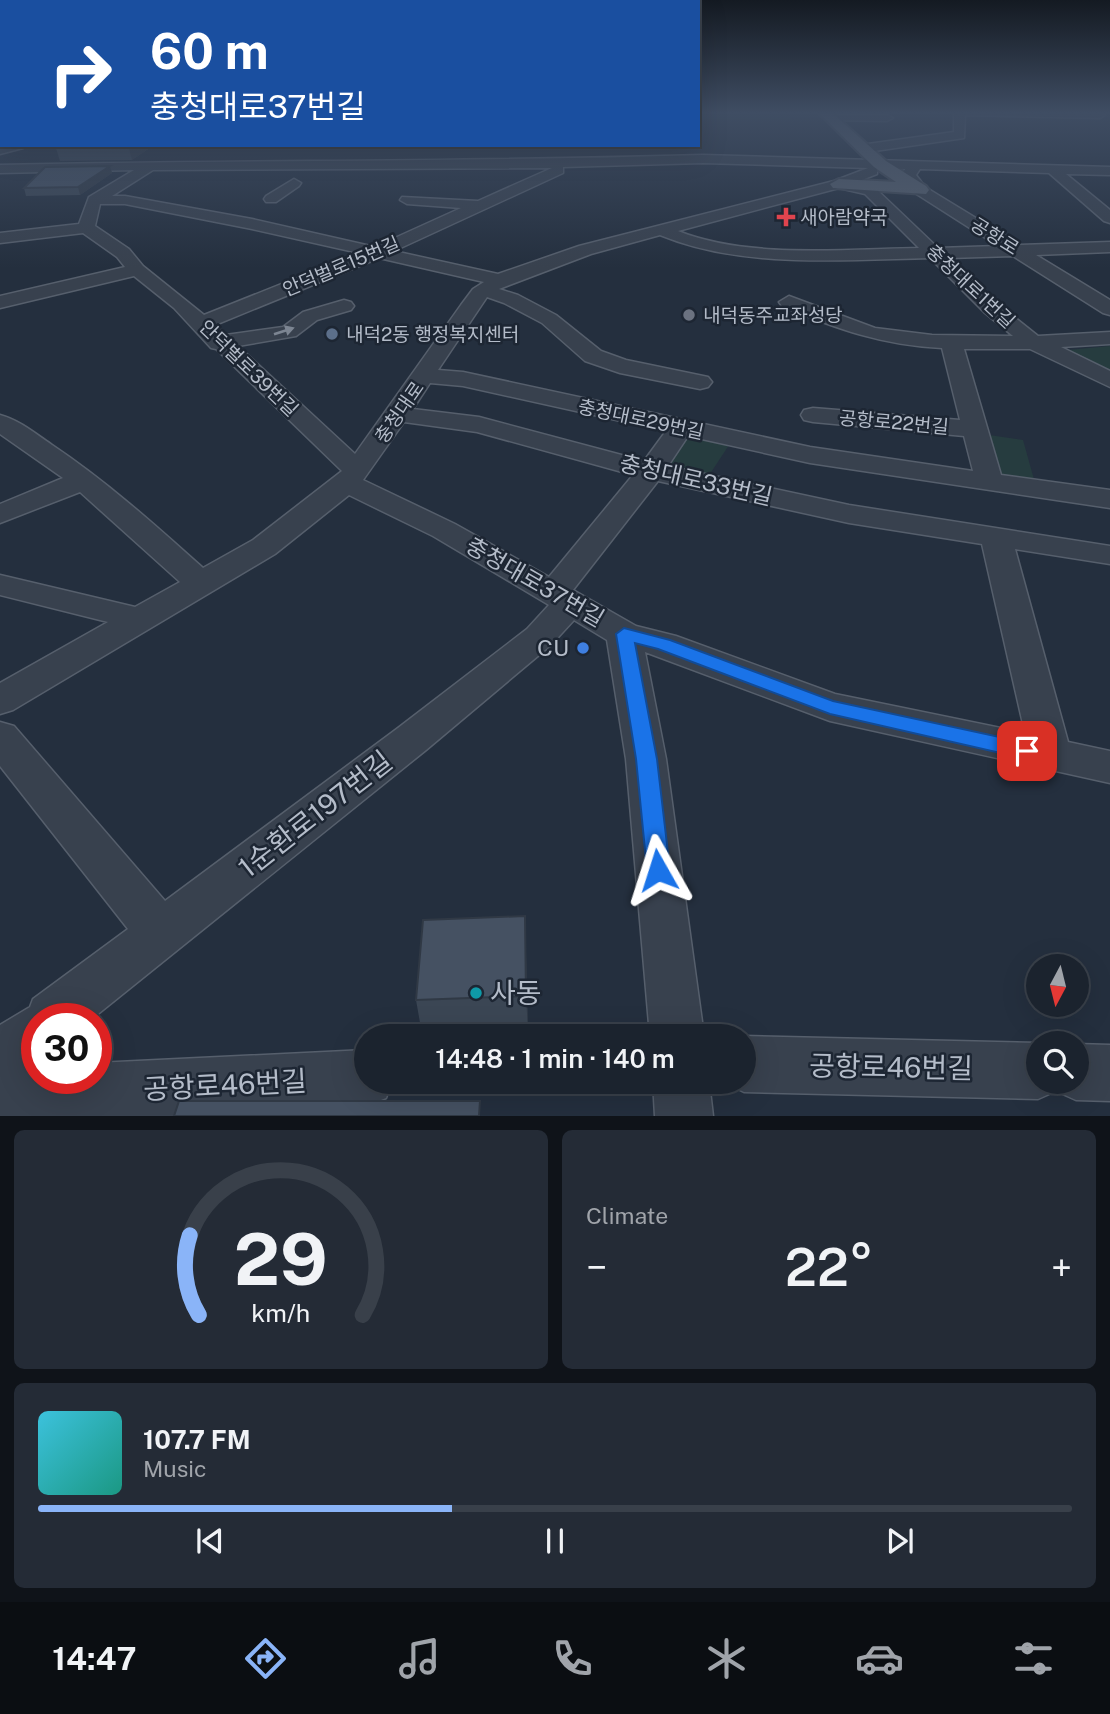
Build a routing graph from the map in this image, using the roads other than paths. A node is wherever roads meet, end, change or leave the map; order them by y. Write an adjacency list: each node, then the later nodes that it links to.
1 (28, 164): 14 (street)
2 (153, 164): 15 (street)
3 (215, 164): 15 (street)
4 (216, 164): 19 (street)
5 (236, 164): 13 (street)
6 (517, 164): 13 (street)
7 (570, 164): 25 (street, 안덕벌로15번길)
8 (779, 164): 21 (street)
9 (870, 164): 21 (street)
10 (901, 164): 22 (main road, 공항로)
11 (930, 164): 22 (street)
12 (932, 164): 16 (street)
13 (471, 165): 20 (street)
14 (20, 169): 15 (street); 18 (street)
15 (146, 169): 19 (street); 23 (street)
16 (1052, 169): 17 (street); 27 (street)
17 (1110, 171)
18 (0, 172)
19 (194, 175): 24 (street)
20 (353, 179)
21 (835, 185): 22 (main road); 31 (street); 36 (street, 충청대로1번길)
22 (920, 190): 34 (street, 공항로)
23 (94, 200): 29 (street); 30 (street)
24 (271, 200)
25 (478, 205): 28 (street, 안덕벌로15번길); 28 (street, 안덕벌로15번길)
26 (283, 214): 29 (street)
27 (1110, 218)
28 (447, 220): 35 (street, 안덕벌로15번길)
29 (252, 224): 35 (street)
30 (86, 228): 32 (street); 37 (street, 안덕벌로39번길)
31 (661, 230): 36 (street); 38 (street)
32 (0, 238)
33 (1110, 247): 34 (street)
34 (1017, 250): 36 (street); 42 (street, 공항로)
35 (376, 253): 38 (street); 43 (street, 안덕벌로15번길)
36 (935, 254): 47 (street, 충청대로1번길)
37 (137, 270): 39 (street); 43 (street, 안덕벌로39번길)
38 (492, 285): 48 (street, 충청대로); 50 (street)
39 (0, 302)
40 (789, 302): 45 (street)
41 (344, 306): 46 (street, one-way to 41)
42 (1110, 309)
43 (202, 323): 46 (street, 안덕벌로39번길)
44 (1110, 338): 47 (street)
45 (951, 341): 47 (street); 56 (street, 공항로22번길)
46 (219, 342): 59 (street, 안덕벌로39번길)
47 (1033, 342): 49 (street, 충청대로1번길)
48 (424, 376): 51 (street, 충청대로); 55 (street, 충청대로29번길)
49 (1110, 380)
50 (700, 382)
51 (398, 414): 58 (street, 충청대로33번길); 59 (street, 충청대로)
52 (813, 415): 53 (street, 공항로22번길)
53 (852, 419): 56 (street, 공항로22번길); 57 (street)
54 (0, 423): 61 (street)
55 (681, 428): 57 (street, 충청대로29번길); 58 (street, 1순환로197번길)
56 (975, 429): 60 (street, 공항로22번길)
57 (858, 462): 60 (street, 충청대로29번길)
58 (651, 471): 64 (street, 충청대로33번길); 68 (street, 1순환로197번길)
59 (352, 477): 66 (street, 충청대로); 68 (street, 충청대로37번길)
60 (989, 480): 62 (street, 충청대로29번길)
61 (80, 481): 63 (street); 66 (street)
62 (1110, 499)
63 (0, 514)
64 (996, 537): 65 (street, 충청대로33번길); 73 (street)
65 (1110, 555)
66 (201, 584): 69 (street, 충청대로)
67 (0, 585): 69 (street)
68 (563, 597): 70 (street, 충청대로37번길); 75 (street, 1순환로197번길)
69 (140, 619): 71 (street, 충청대로)
70 (624, 634): 73 (street, 충청대로37번길); 77 (street)
71 (0, 700)
72 (0, 737): 75 (street)
73 (1051, 756): 74 (street, 충청대로37번길)
74 (1110, 767)
75 (162, 933): 76 (street, 1순환로197번길)
76 (71, 1003)
77 (676, 1024)
78 (21, 1043): 79 (street)
79 (0, 1059)
80 (756, 1064): 81 (street, 공항로46번길)
81 (1026, 1071)
82 (1089, 1072): 83 (street)
83 (1110, 1073)
84 (354, 1079): 85 (street, 공항로46번길)
85 (0, 1090)
86 (682, 1094): 87 (street)
87 (684, 1115)

